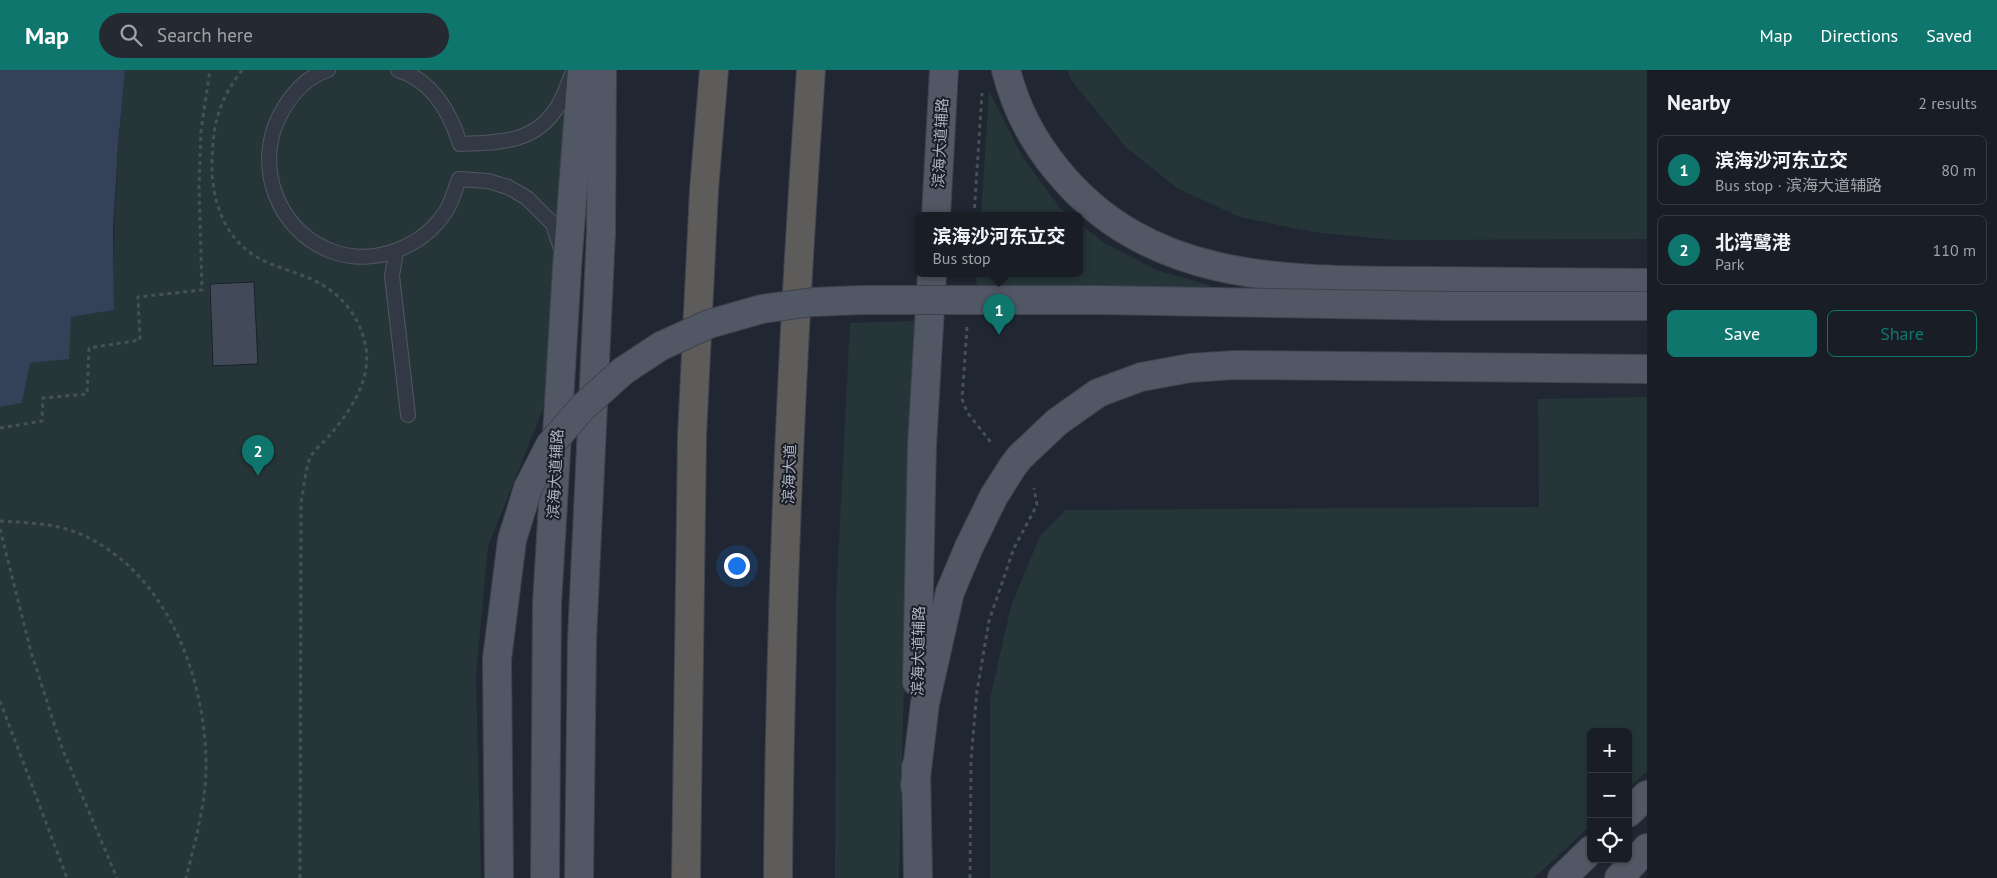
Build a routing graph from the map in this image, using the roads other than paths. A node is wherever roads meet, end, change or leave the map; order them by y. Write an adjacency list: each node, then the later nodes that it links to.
1 (328, 70): 11 (lane)
2 (398, 70): 3 (lane)
3 (574, 70)
4 (582, 70): 12 (main road, 滨海大道辅路)
5 (602, 70): 25 (main road)
6 (714, 70): 26 (highway)
7 (810, 70): 27 (highway, 滨海大道)
8 (944, 70): 10 (main road, 滨海大道辅路)
9 (1006, 70): 14 (main road)
10 (936, 212)
11 (396, 252): 12 (lane); 17 (lane)
12 (567, 267): 24 (main road, 滨海大道辅路)
13 (932, 277): 18 (main road, 滨海大道辅路)
14 (1647, 283)
15 (1647, 306): 23 (main road, bridge)
16 (1647, 368): 18 (main road)
17 (408, 415)
18 (915, 786): 28 (main road, 滨海大道辅路)
19 (1647, 795): 20 (main road)
20 (1632, 809)
21 (1647, 848): 30 (main road)
22 (1587, 854): 29 (main road)
23 (499, 878)
24 (545, 878)
25 (579, 878)
26 (686, 878)
27 (778, 878)
28 (918, 878)
29 (1562, 878)
30 (1619, 878)

